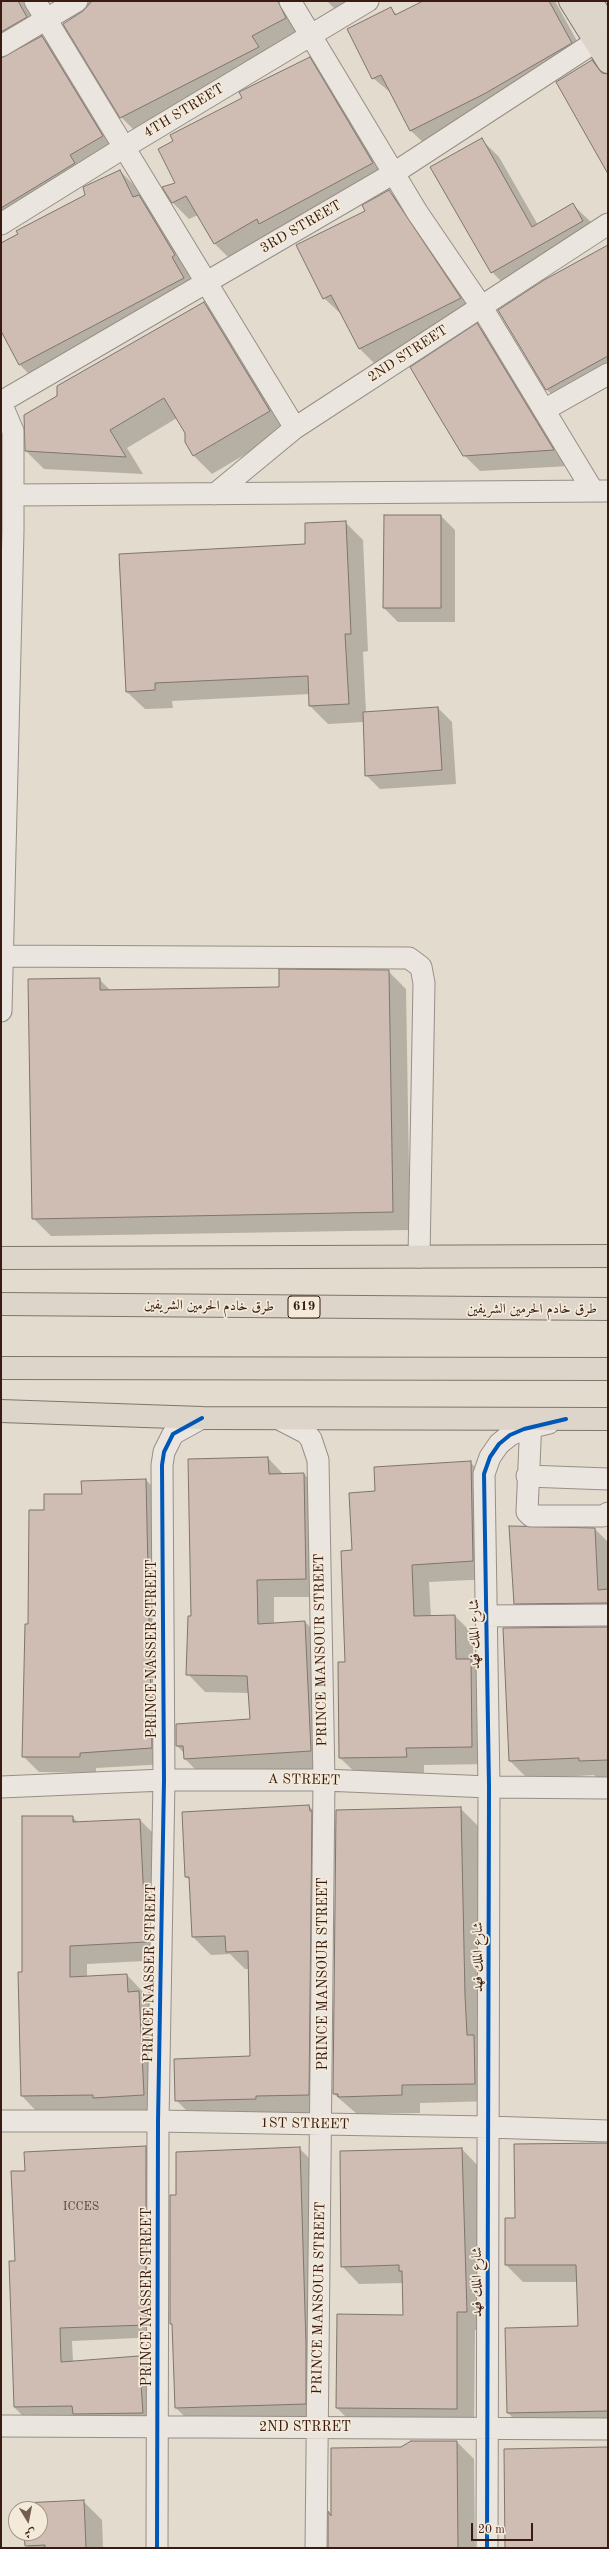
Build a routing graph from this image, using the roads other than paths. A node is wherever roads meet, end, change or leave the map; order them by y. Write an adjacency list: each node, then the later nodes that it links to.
1 (35, 1): 7 (street)
2 (77, 1): 7 (street)
3 (290, 1): 8 (street)
4 (368, 1): 8 (street, 4TH STREET)
5 (570, 1): 9 (main road)
6 (591, 1): 9 (main road)
7 (46, 20): 10 (street); 12 (street)
8 (311, 35): 12 (street, 4TH STREET); 13 (street)
9 (602, 35): 11 (main road); 13 (street, 3RD STREET)
10 (1, 46)
11 (608, 62)
12 (123, 148): 14 (street, 4TH STREET); 16 (street)
13 (394, 173): 16 (street, 3RD STREET); 17 (street)
14 (1, 224)
15 (608, 224): 17 (street, 2ND STREET)
16 (206, 283): 19 (street, 3RD STREET); 21 (street)
17 (480, 306): 20 (street); 21 (street, 2ND STREET)
18 (608, 374): 20 (street)
19 (1, 402): 24 (street)
20 (544, 410): 22 (street)
21 (295, 428): 23 (street, 2ND STREET)
22 (601, 491): 23 (street)
23 (215, 494): 24 (street)
24 (13, 496): 25 (street)
25 (7, 531): 26 (street)
26 (5, 711): 27 (street)
27 (2, 946): 28 (street); 30 (street)
28 (1, 1011)
29 (608, 1256): 30 (main road)
30 (419, 1257): 31 (main road)
31 (1, 1258)
32 (1, 1304): 33 (main road, طرق خادم الحرمين الشريفين / 619)
33 (608, 1310)
34 (1, 1368): 35 (main road)
35 (608, 1368)
36 (1, 1411): 37 (main road)
37 (202, 1418): 38 (main road); 46 (street, PRINCE NASSER STREET)
38 (279, 1419): 40 (main road); 47 (street, PRINCE MANSOUR STREET)
39 (606, 1420): 40 (main road)
40 (531, 1423): 41 (street); 45 (street, شارع الملك فهد)
41 (527, 1476): 42 (street); 43 (street)
42 (608, 1479)
43 (608, 1513)
44 (608, 1615): 45 (street)
45 (485, 1616): 49 (street, شارع الملك فهد)
46 (164, 1780): 47 (street, A STREET); 48 (street, A STREET); 52 (street, PRINCE NASSER STREET)
47 (324, 1780): 49 (street, A STREET); 53 (street, PRINCE MANSOUR STREET)
48 (1, 1787)
49 (489, 1787): 50 (street, A STREET); 54 (street, شارع الملك فهد)
50 (608, 1788)
51 (1, 2121): 52 (street, 1ST STREET)
52 (158, 2121): 53 (street, 1ST STREET); 57 (street, PRINCE NASSER STREET)
53 (322, 2125): 54 (street, 1ST STREET); 58 (street, PRINCE MANSOUR STREET)
54 (488, 2127): 55 (street, 1ST STREET); 59 (street, شارع الملك فهد)
55 (608, 2131)
56 (1, 2426): 57 (street, 2ND STRRET)
57 (158, 2426): 58 (street, 2ND STRRET); 61 (street, PRINCE NASSER STREET)
58 (318, 2427): 59 (street, 2ND STRRET); 62 (street, PRINCE MANSOUR STREET)
59 (488, 2427): 60 (street, 2ND STRRET); 63 (street, شارع الملك فهد)
60 (608, 2429)
61 (157, 2548)
62 (316, 2548)
63 (487, 2548)

